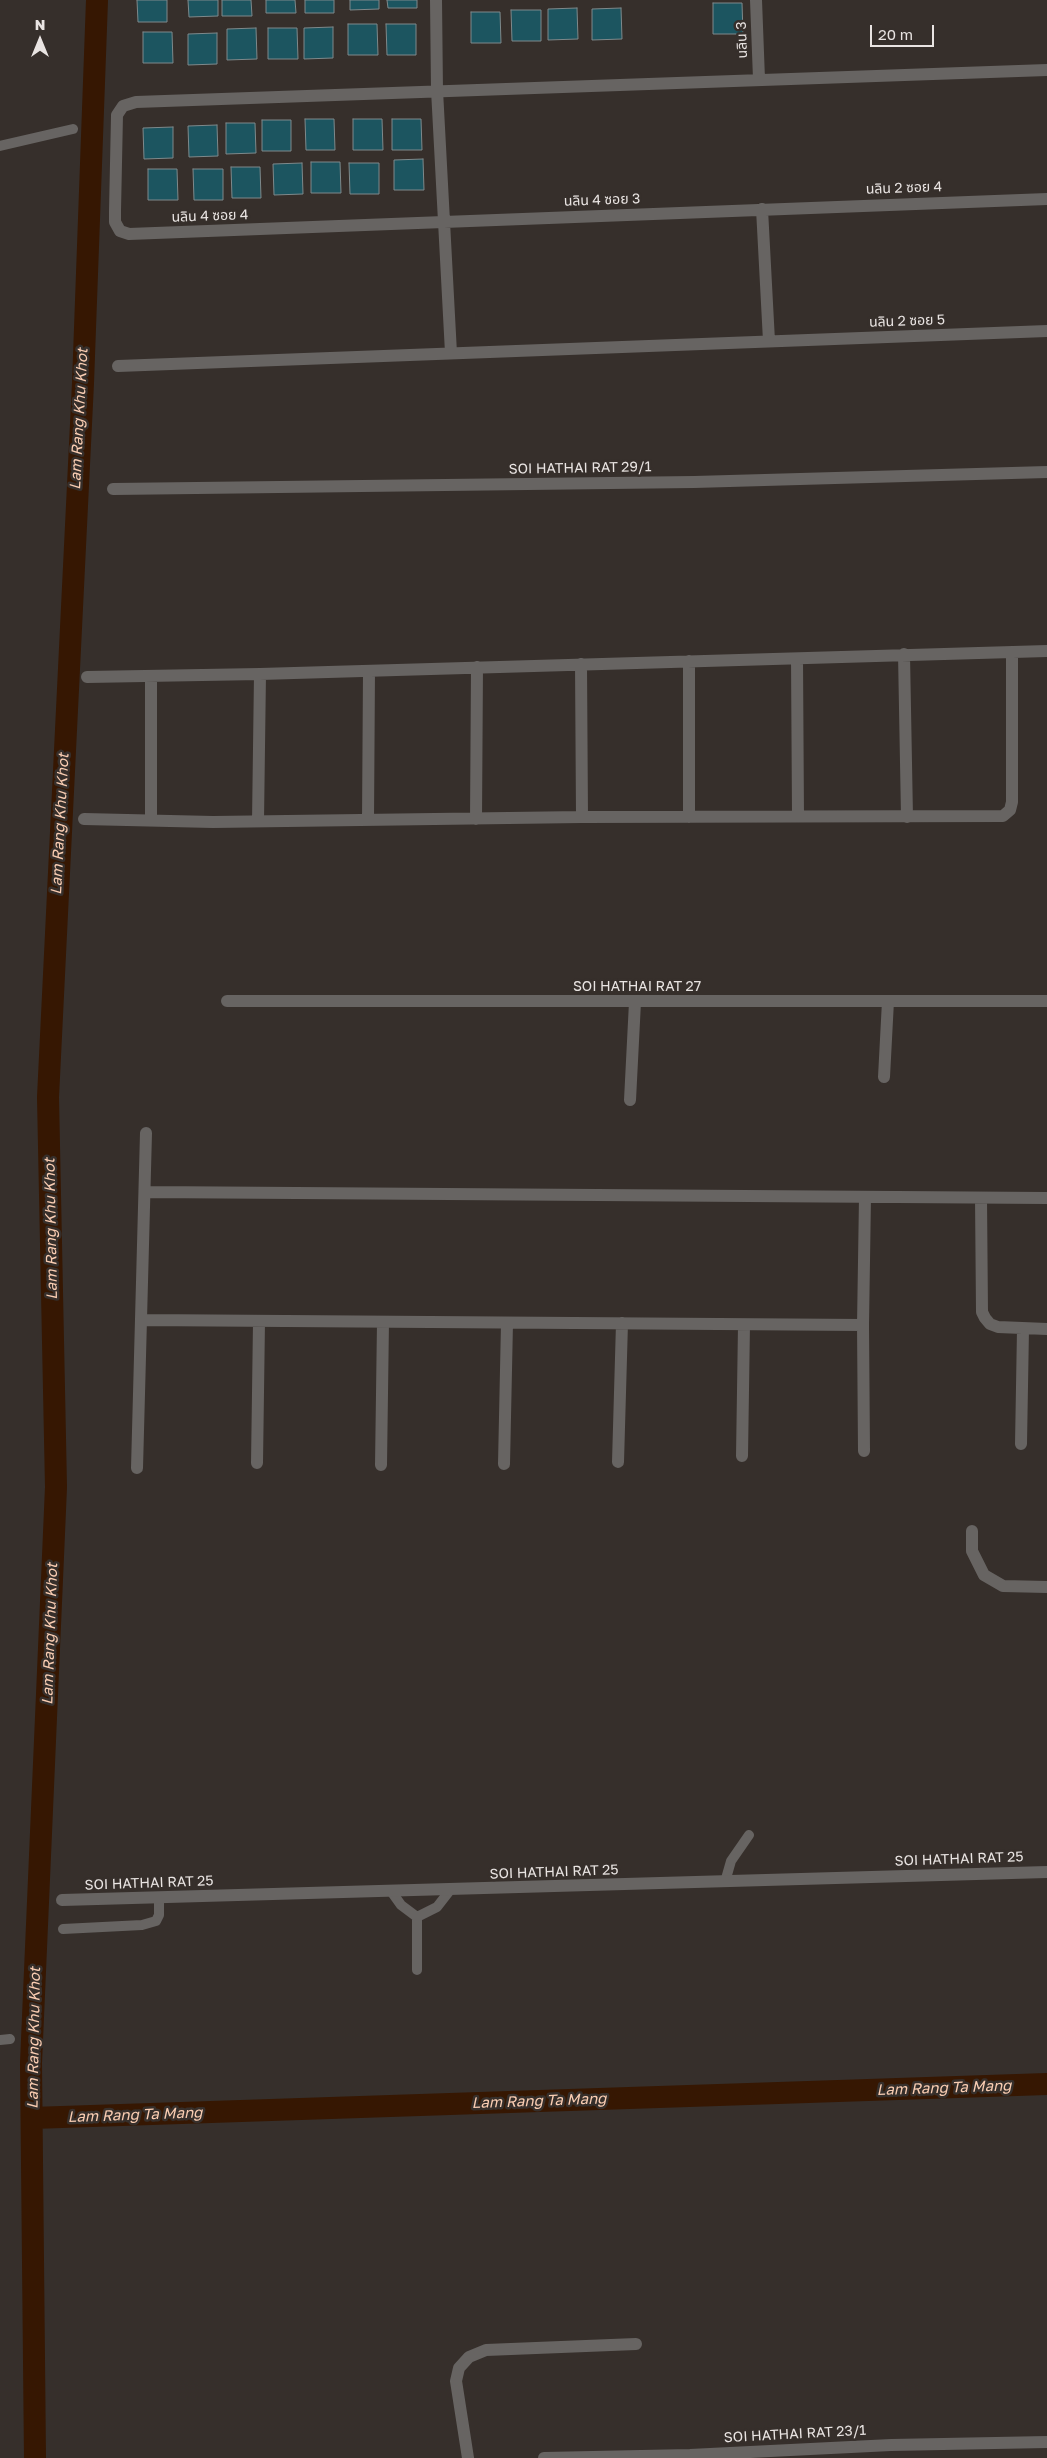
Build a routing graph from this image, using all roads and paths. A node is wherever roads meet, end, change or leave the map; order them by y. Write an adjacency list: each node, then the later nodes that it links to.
1 (436, 0): 5 (street)
2 (756, 0): 4 (street, นลิน 3)
3 (1047, 70): 4 (street)
4 (759, 79): 5 (street)
5 (437, 90): 10 (street); 10 (street, นลิน 4 ซอย 4)
6 (73, 129): 7 (lane)
7 (0, 146)
8 (1047, 199): 9 (street, นลิน 2 ซอย 4)
9 (762, 209): 10 (street, นลิน 4 ซอย 3); 12 (street)
10 (443, 221): 13 (street)
11 (1047, 331): 12 (street, นลิน 2 ซอย 5)
12 (768, 341): 13 (street, นลิน 2 ซอย 5)
13 (451, 353): 14 (street, นลิน 2 ซอย 5)
14 (118, 366)
15 (1047, 472): 16 (street, SOI HATHAI RAT 29/1)
16 (113, 489)
17 (1047, 651): 18 (street)
18 (1012, 652): 19 (street); 30 (street)
19 (904, 654): 20 (street); 30 (street)
20 (797, 659): 21 (street); 28 (street)
21 (689, 661): 22 (street); 29 (street)
22 (581, 664): 23 (street); 31 (street)
23 (477, 667): 24 (street); 33 (street)
24 (369, 671): 25 (street); 35 (street)
25 (260, 674): 27 (street); 36 (street)
26 (87, 677): 27 (street)
27 (151, 677): 34 (street)
28 (798, 816): 29 (street); 30 (street)
29 (689, 817): 31 (street)
30 (907, 817)
31 (582, 818): 33 (street)
32 (84, 819): 34 (street)
33 (476, 819): 35 (street)
34 (151, 820): 36 (street)
35 (368, 820): 36 (street)
36 (258, 821)
37 (228, 1001): 40 (street, SOI HATHAI RAT 27)
38 (888, 1001): 39 (street, SOI HATHAI RAT 27); 40 (street, SOI HATHAI RAT 27); 41 (street)
39 (1047, 1001)
40 (635, 1002): 42 (street)
41 (884, 1077)
42 (630, 1100)
43 (146, 1133): 44 (street)
44 (146, 1192): 45 (street); 48 (street)
45 (864, 1197): 46 (street); 54 (street)
46 (981, 1198): 47 (street); 55 (street)
47 (1047, 1198)
48 (141, 1320): 49 (street); 64 (street)
49 (260, 1322): 50 (street); 61 (street)
50 (383, 1322): 51 (street); 63 (street)
51 (507, 1323): 52 (street); 62 (street)
52 (622, 1323): 53 (street); 60 (street)
53 (744, 1325): 54 (street); 59 (street)
54 (863, 1325): 58 (street)
55 (1023, 1329): 56 (street); 57 (street)
56 (1047, 1329)
57 (1021, 1444)
58 (864, 1452)
59 (742, 1456)
60 (618, 1462)
61 (257, 1463)
62 (504, 1464)
63 (381, 1465)
64 (137, 1468)
65 (972, 1532): 66 (street)
66 (1047, 1587)
67 (749, 1835): 69 (lane)
68 (1047, 1872): 69 (street, SOI HATHAI RAT 25)
69 (725, 1882): 70 (street, SOI HATHAI RAT 25)
70 (451, 1889): 71 (street, SOI HATHAI RAT 25); 74 (lane)
71 (391, 1891): 72 (street, SOI HATHAI RAT 25); 74 (lane)
72 (159, 1897): 73 (street, SOI HATHAI RAT 25); 75 (lane)
73 (62, 1900)
74 (417, 1917): 76 (lane)
75 (63, 1929)
76 (417, 1970)
77 (636, 2344): 79 (street)
78 (1047, 2442): 80 (street, SOI HATHAI RAT 23/1)
79 (468, 2458)
80 (544, 2458)

